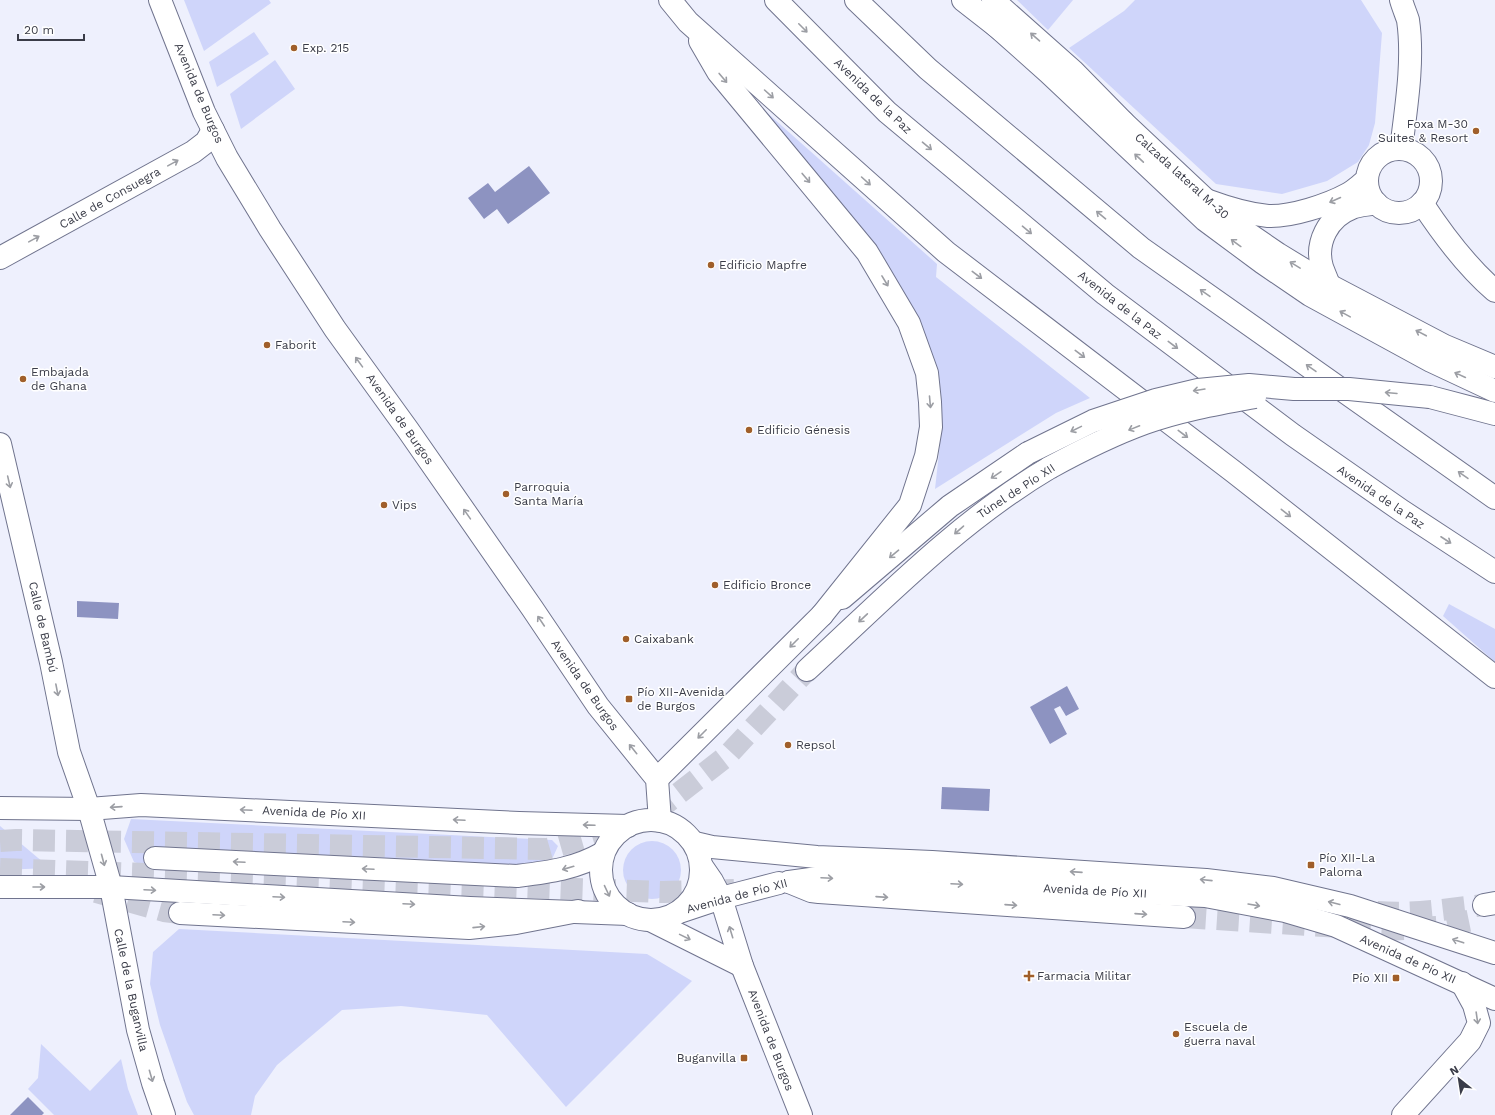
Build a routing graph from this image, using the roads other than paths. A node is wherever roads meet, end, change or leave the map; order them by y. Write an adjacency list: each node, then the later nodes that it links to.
1 (160, 0): 11 (main road, Avenida de Burgos)
2 (670, 0): 8 (main road)
3 (776, 0): 26 (main road, Avenida de la Paz, one-way to 26)
4 (856, 0): 25 (main road, one-way to 4)
5 (963, 0): 9 (main road)
6 (993, 0): 10 (main road, one-way to 6)
7 (1401, 0): 12 (main road)
8 (688, 22): 27 (main road, one-way to 27); 29 (main road, one-way to 29)
9 (993, 24): 10 (main road); 22 (main road, one-way to 9)
10 (1123, 122): 14 (main road, Calzada lateral M-30)
11 (213, 130): 17 (main road, Calle de Consuegra, one-way to 11); 30 (main road, Avenida de Burgos, one-way to 11)
12 (1401, 149): 13 (main road); 16 (main road)
13 (1367, 180): 14 (main road, one-way to 14); 15 (main road)
14 (1205, 199): 18 (main road, Calzada lateral M-30, one-way to 14)
15 (1376, 203): 16 (main road); 18 (main road)
16 (1422, 203): 19 (main road)
17 (0, 258)
18 (1329, 285): 20 (main road, Calzada lateral M-30, one-way to 18)
19 (1495, 291)
20 (1495, 367)
21 (1294, 389): 23 (main road, one-way to 21, bridge); 27 (main road, one-way to 27, bridge); 28 (main road, Túnel de Pío XII, one-way to 28, bridge)
22 (1495, 392)
23 (1495, 414)
24 (0, 444): 32 (main road, Calle de Bambú, one-way to 32)
25 (1495, 498)
26 (1495, 572)
27 (822, 615): 30 (main road, one-way to 30)
28 (807, 670)
29 (1495, 678)
30 (657, 780): 33 (main road)
31 (0, 808): 32 (main road, Avenida de Pío XII)
32 (89, 809): 34 (main road, Avenida de Pío XII, one-way to 32); 41 (main road, Calle de Bambú, one-way to 41)
33 (660, 821): 34 (main road, Avenida de Burgos); 35 (main road, Avenida de Burgos)
34 (628, 826): 36 (main road, Avenida de Burgos)
35 (694, 843): 38 (main road, Avenida de Burgos); 49 (main road, Avenida de Pío XII, one-way to 35)
36 (603, 853): 37 (main road, one-way to 37); 46 (main road, Avenida de Burgos, one-way to 46)
37 (155, 858)
38 (701, 865): 42 (main road, Avenida de Burgos); 44 (main road, Avenida de Burgos)
39 (784, 883): 42 (main road, Avenida de Pío XII); 47 (main road, one-way to 47); 51 (main road, Avenida de Pío XII, one-way to 51)
40 (0, 887): 41 (main road, one-way to 41)
41 (111, 887): 43 (main road, one-way to 43); 53 (main road, Calle de la Buganvilla, one-way to 53)
42 (721, 898): 44 (main road, Avenida de Pío XII); 50 (main road, Avenida de Burgos, one-way to 42)
43 (578, 911): 45 (main road, one-way to 43); 46 (main road)
44 (679, 912): 48 (main road, Avenida de Burgos)
45 (180, 913)
46 (628, 914): 48 (main road, Avenida de Burgos)
47 (1184, 917)
48 (650, 920): 50 (main road, Avenida de Burgos, one-way to 50)
49 (1495, 953)
50 (742, 966): 54 (main road, Avenida de Burgos)
51 (1462, 983): 52 (main road, Avenida de Pío XII); 55 (main road, one-way to 55)
52 (1495, 999)
53 (164, 1115)
54 (801, 1115)
55 (1403, 1115)

